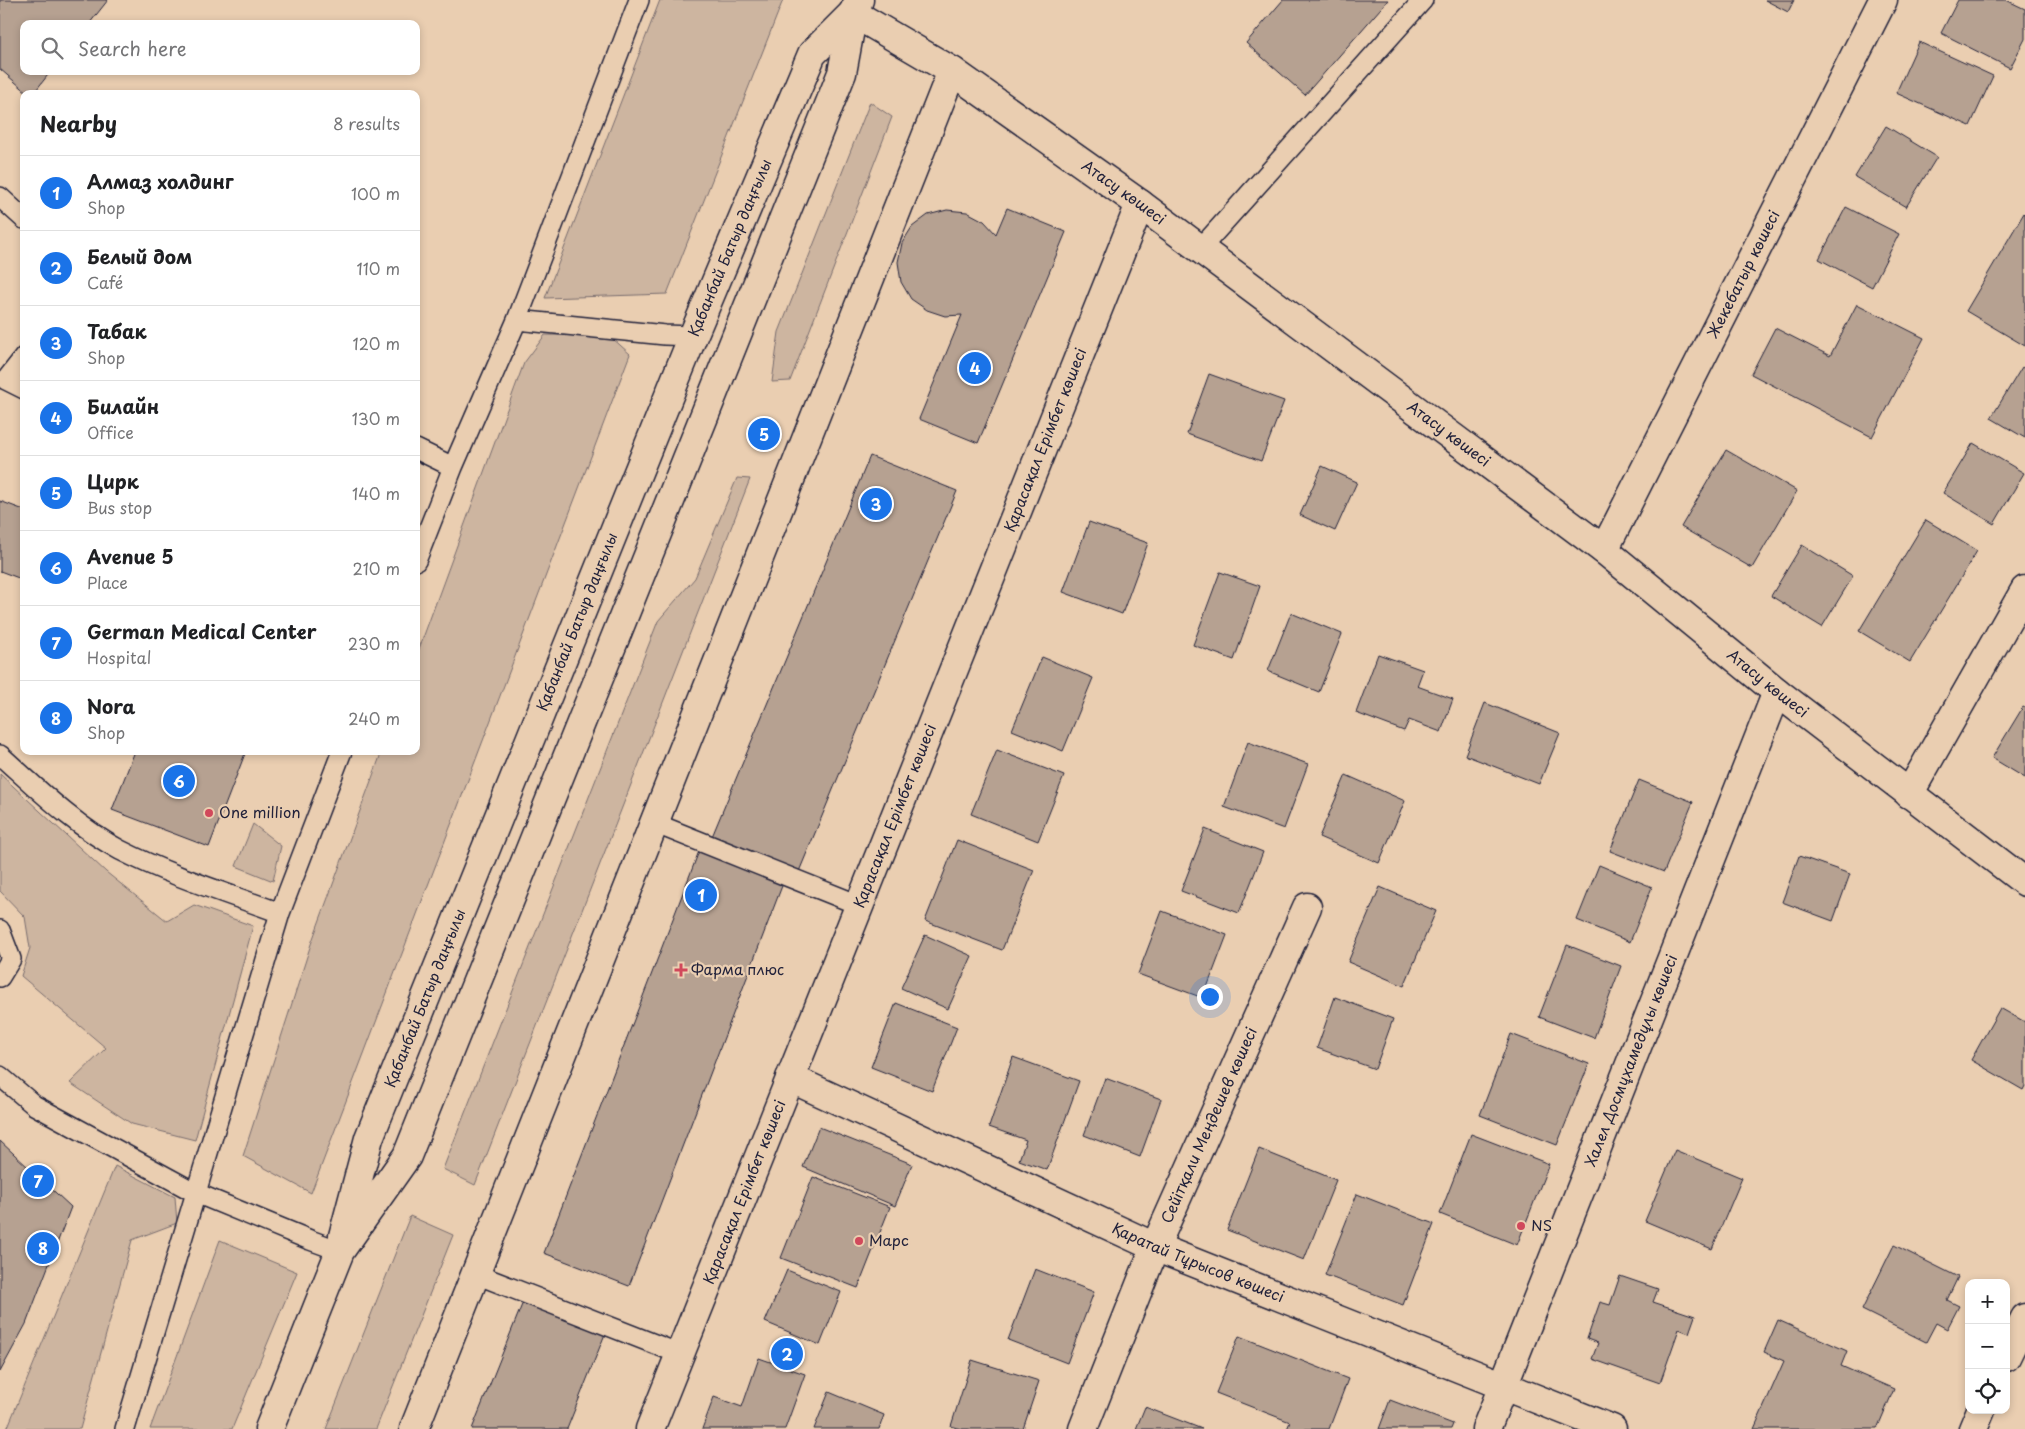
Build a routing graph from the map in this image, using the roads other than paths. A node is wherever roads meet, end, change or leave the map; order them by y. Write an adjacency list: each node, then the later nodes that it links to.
1 (640, 0): 10 (lane)
2 (1423, 0): 9 (lane)
3 (1883, 0): 16 (street, Жекебатыр көшесі)
4 (856, 7): 5 (street, Атасу көшесі); 11 (street, Қабанбай Батыр даңғылы); 34 (street, Қабанбай Батыр даңғылы)
5 (952, 71): 7 (street, Атасу көшесі); 23 (street)
6 (0, 197): 8 (lane)
7 (1140, 204): 9 (street, Атасу көшесі); 25 (street, Қарасақал Ерімбет көшесі)
8 (20, 215)
9 (1200, 249): 16 (street, Атасу көшесі)
10 (517, 320): 11 (lane); 15 (lane)
11 (693, 336): 34 (street, Қабанбай Батыр даңғылы)
12 (20, 362): 13 (lane)
13 (20, 387)
14 (420, 451): 15 (lane)
15 (452, 467): 17 (lane)
16 (1604, 550): 19 (street, Атасу көшесі)
17 (420, 551)
18 (2025, 590): 22 (street)
19 (1777, 692): 22 (street, Атасу көшесі); 39 (street, Халел Досмұхамедұлы көшесі)
20 (0, 755): 27 (lane)
21 (340, 755): 27 (lane)
22 (1909, 794): 24 (street, Атасу көшесі)
23 (654, 823): 25 (lane); 35 (street)
24 (2025, 882)
25 (859, 905): 31 (street, Қарасақал Ерімбет көшесі)
26 (1307, 906): 33 (street, Сейітқали Меңдешев көшесі)
27 (280, 913): 32 (lane)
28 (0, 930): 29 (lane)
29 (0, 977)
30 (0, 1076): 32 (lane)
31 (790, 1078): 33 (street, Қаратай Тұрысов көшесі); 38 (street, Қарасақал Ерімбет көшесі)
32 (196, 1192): 34 (lane); 41 (lane)
33 (1155, 1247): 39 (street, Қаратай Тұрысов көшесі); 45 (street, Сейітқали Меңдешев көшесі)
34 (340, 1251): 42 (street, Қабанбай Батыр даңғылы)
35 (476, 1274): 38 (lane); 43 (street)
36 (2025, 1318): 37 (street)
37 (2010, 1350)
38 (680, 1354): 44 (street, Қарасақал Ерімбет көшесі)
39 (1503, 1386): 46 (street, Халел Досмұхамедұлы көшесі); 47 (street, Қаратай Тұрысов көшесі)
40 (1979, 1414): 48 (street)
41 (125, 1429)
42 (270, 1429)
43 (414, 1429)
44 (650, 1429)
45 (1082, 1429)
46 (1486, 1429)
47 (1612, 1429)
48 (1973, 1429)

